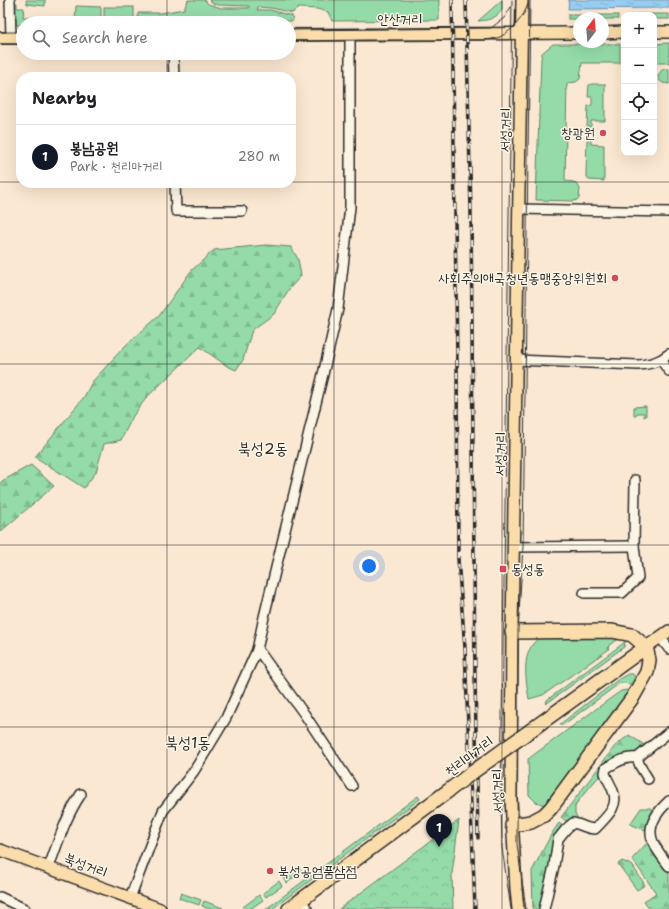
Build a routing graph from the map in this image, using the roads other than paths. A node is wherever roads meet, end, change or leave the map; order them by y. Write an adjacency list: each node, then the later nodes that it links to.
1 (10, 0): 11 (street)
2 (522, 0): 6 (main road, 서성거리)
3 (621, 32): 8 (main road)
4 (657, 32): 5 (main road)
5 (669, 32)
6 (517, 33): 7 (main road, 안산거리); 9 (main road, 안산거리); 16 (main road, 서성거리)
7 (573, 33)
8 (609, 33)
9 (350, 34): 10 (main road, 안산거리); 32 (street)
10 (296, 35)
11 (5, 38): 12 (main road)
12 (16, 38)
13 (174, 60): 14 (street)
14 (174, 72)
15 (175, 188): 17 (street)
16 (519, 209): 18 (street); 20 (main road, 서성거리)
17 (242, 211)
18 (669, 212)
19 (669, 354): 21 (street)
20 (516, 360): 21 (street); 25 (main road, 서성거리)
21 (661, 360): 22 (street)
22 (669, 371)
23 (635, 480): 24 (street)
24 (634, 546): 25 (street); 26 (street)
25 (514, 547): 28 (main road, 서성거리)
26 (584, 594)
27 (669, 631): 29 (main road, 천리마거리)
28 (512, 632): 30 (highway); 39 (main road, 서성거리)
29 (660, 637): 30 (main road, 천리마거리); 31 (street)
30 (646, 647): 39 (highway); 45 (highway, 천리마거리, bridge)
31 (669, 649)
32 (257, 650): 36 (street); 44 (street)
33 (669, 732): 34 (street)
34 (637, 758): 35 (street); 50 (street)
35 (648, 779)
36 (352, 786)
37 (81, 794): 42 (street)
38 (669, 801): 41 (street)
39 (512, 825): 49 (main road, 서성거리)
40 (0, 850): 42 (main road, 북성거리)
41 (669, 866)
42 (49, 867): 44 (main road, 북성거리)
43 (0, 897): 46 (street)
44 (130, 898): 47 (main road, 북성거리)
45 (304, 905): 48 (highway, 천리마거리)
46 (25, 909)
47 (160, 909)
48 (289, 909)
49 (518, 909)
50 (544, 909)

